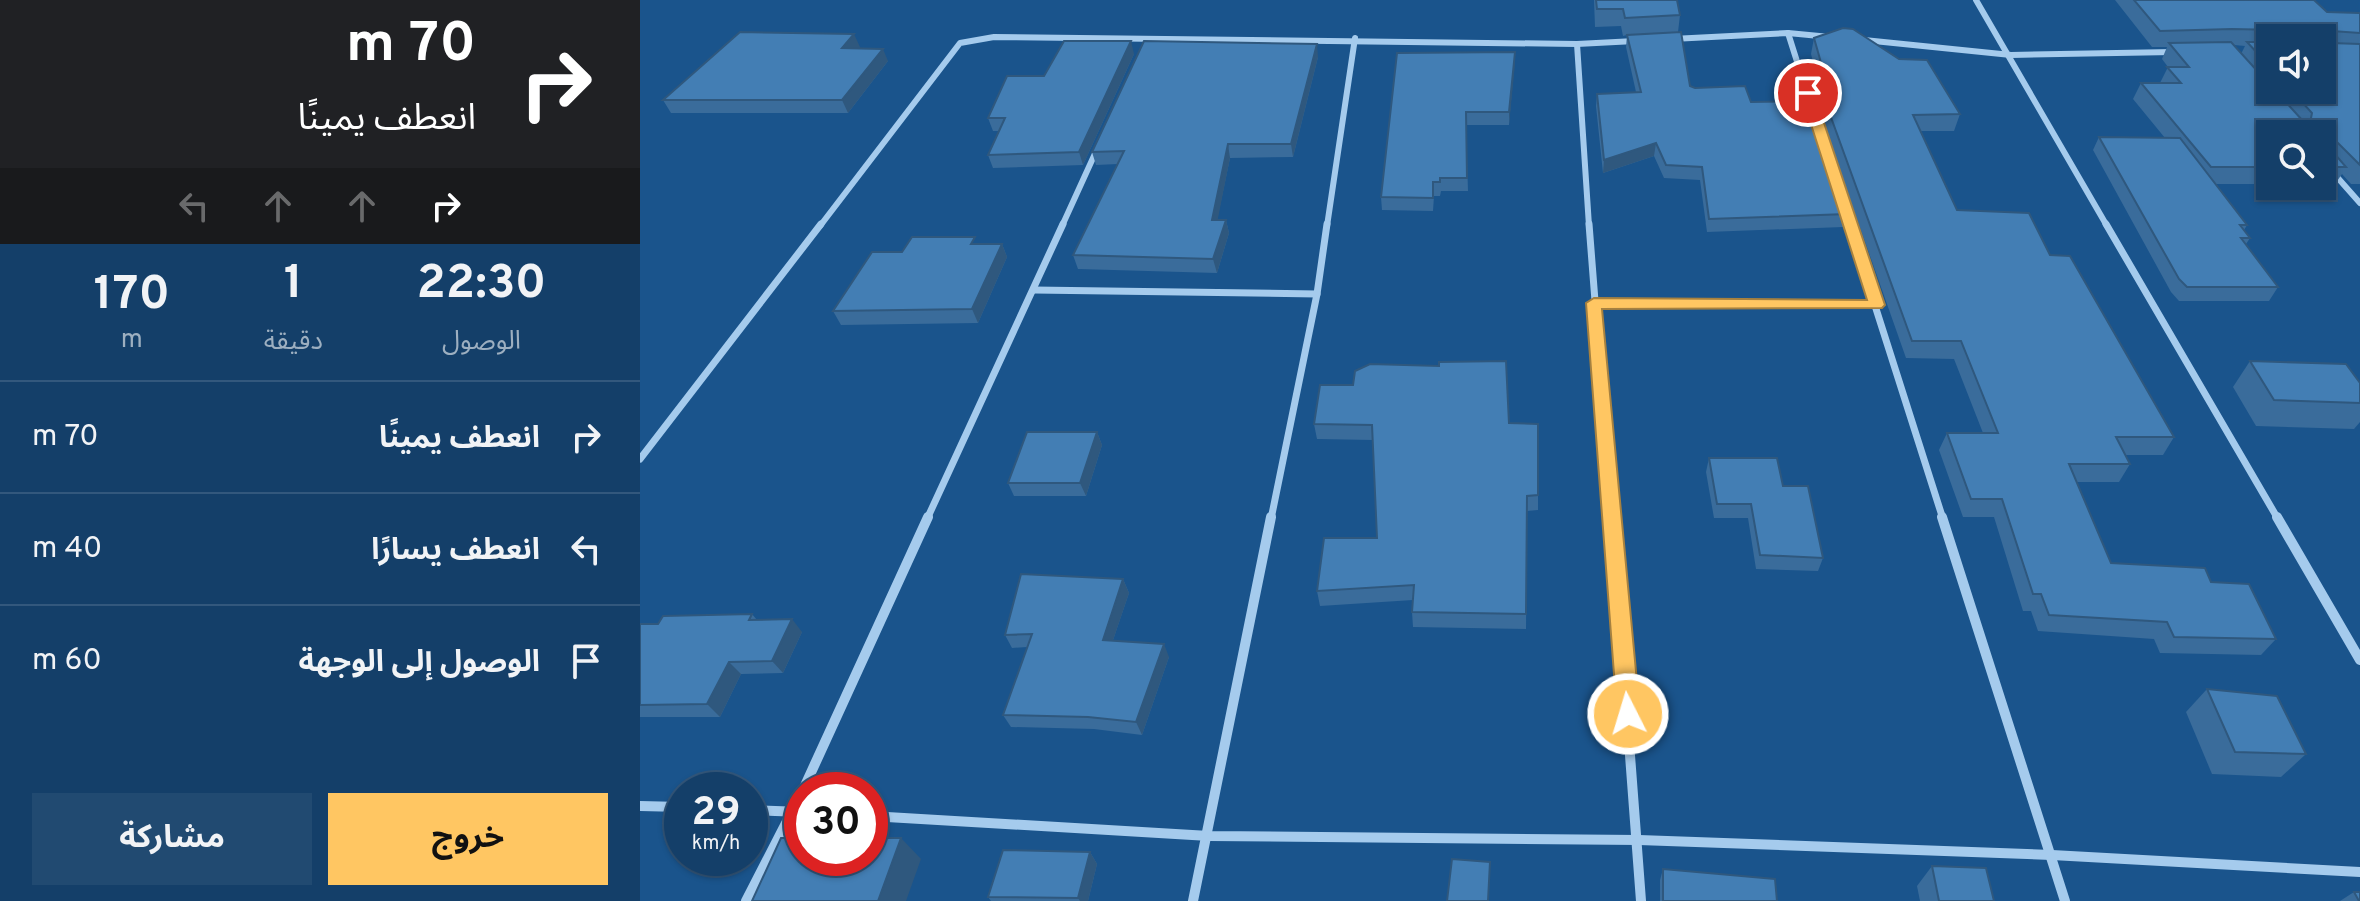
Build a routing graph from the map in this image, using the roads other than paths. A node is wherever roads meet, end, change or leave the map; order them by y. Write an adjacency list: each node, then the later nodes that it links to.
1 (1976, 0): 12 (street)
2 (1788, 33): 5 (street); 6 (street); 19 (street)
3 (1148, 37): 4 (street); 10 (street); 20 (street)
4 (1355, 38): 9 (street); 17 (street)
5 (1836, 38)
6 (1667, 39)
7 (1852, 39): 12 (street)
8 (1637, 41): 9 (street)
9 (1577, 44): 18 (street)
10 (1141, 51)
11 (2179, 52): 12 (street)
12 (2011, 55): 21 (street)
13 (1103, 135): 16 (street)
14 (2336, 176): 15 (street)
15 (2360, 203)
16 (1034, 290): 17 (street); 22 (street)
17 (1317, 294): 27 (street)
18 (1594, 303): 19 (street); 28 (street)
19 (1877, 305): 29 (street)
20 (640, 459)
21 (2360, 660)
22 (811, 772)
23 (640, 806): 24 (street)
24 (664, 807)
25 (888, 817): 27 (street)
26 (784, 835): 31 (street)
27 (1209, 836): 28 (street); 32 (street)
28 (1639, 840): 29 (street); 33 (street)
29 (2052, 855): 30 (street); 34 (street)
30 (2360, 872)
31 (746, 901)
32 (1193, 901)
33 (1641, 901)
34 (2065, 901)

